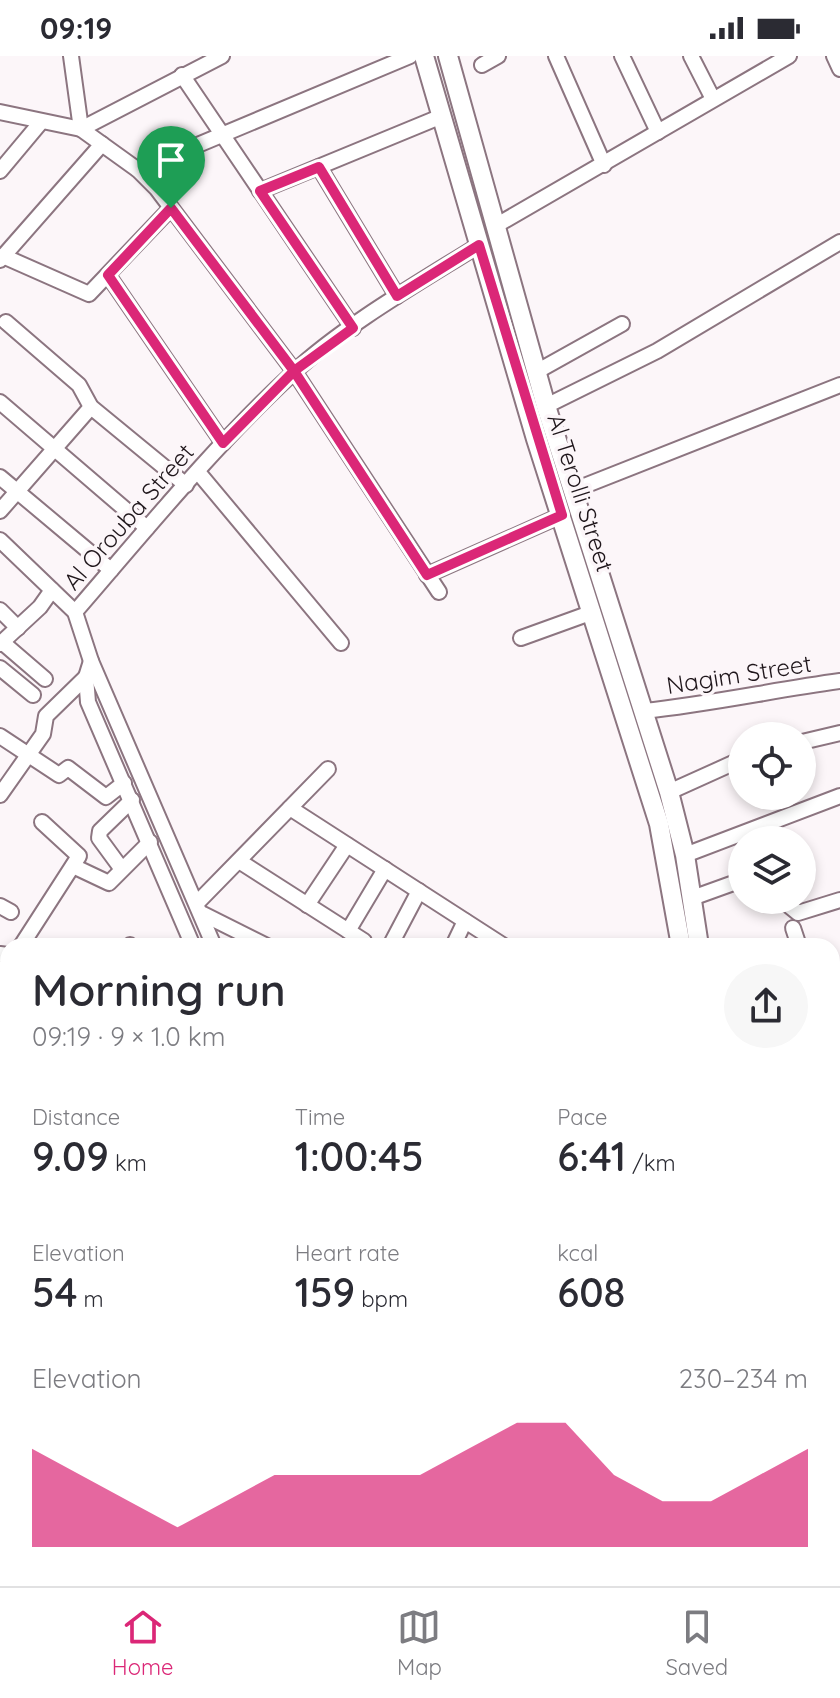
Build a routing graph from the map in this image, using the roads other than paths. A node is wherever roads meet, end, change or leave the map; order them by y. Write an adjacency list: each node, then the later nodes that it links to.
1 (71, 56): 19 (street)
2 (222, 56): 14 (street)
3 (410, 56): 21 (street)
4 (424, 56): 17 (street, Al Terolli Street)
5 (448, 56): 29 (street, Al Terolli Street)
6 (498, 56): 12 (street)
7 (556, 56): 23 (street)
8 (622, 56): 20 (street)
9 (691, 56): 15 (street)
10 (789, 56): 15 (street)
11 (834, 56): 13 (street)
12 (482, 65)
13 (840, 69)
14 (182, 75): 19 (street); 21 (street)
15 (713, 99): 20 (street)
16 (0, 112): 18 (street)
17 (442, 116): 24 (street); 31 (street, Al Terolli Street)
18 (41, 122): 19 (street); 26 (street)
19 (81, 129): 22 (street)
20 (658, 132): 23 (street)
21 (223, 135): 25 (street); 27 (street)
22 (102, 144): 25 (street); 32 (street)
23 (604, 165): 29 (street)
24 (319, 167): 27 (street); 34 (street)
25 (138, 170): 28 (street)
26 (0, 171)
27 (260, 191): 37 (street)
28 (171, 208): 33 (street); 38 (street)
29 (497, 225): 39 (street, Al Terolli Street)
30 (840, 242): 42 (street)
31 (479, 245): 34 (street, Al Orouba Street); 52 (street, Al Terolli Street)
32 (2, 258): 33 (street)
33 (108, 275): 44 (street)
34 (397, 296): 37 (street, Al Orouba Street)
35 (7, 320): 43 (street)
36 (622, 324): 39 (street)
37 (353, 328): 38 (street, Al Orouba Street)
38 (294, 371): 44 (street, Al Orouba Street); 56 (street)
39 (536, 372): 42 (street, Al Terolli Street)
40 (840, 385): 49 (street)
41 (0, 402): 45 (street)
42 (546, 406): 49 (street, Al Terolli Street)
43 (91, 407): 45 (street); 48 (street)
44 (223, 443): 46 (street, Al Orouba Street)
45 (53, 450): 50 (street); 53 (street)
46 (198, 472): 48 (street, Al Orouba Street); 65 (street)
47 (0, 477): 50 (street)
48 (186, 485): 53 (street, Al Orouba Street)
49 (574, 490): 72 (street, Al Terolli Street)
50 (17, 491): 51 (street); 55 (street)
51 (0, 511)
52 (562, 515): 56 (street); 61 (street, Al Terolli Street)
53 (147, 528): 55 (street, Al Orouba Street)
54 (0, 540): 57 (street)
55 (111, 570): 60 (street, Al Orouba Street)
56 (427, 575): 58 (street)
57 (52, 590): 60 (street); 62 (street)
58 (439, 592)
59 (0, 610): 62 (street)
60 (75, 612): 66 (street)
61 (593, 612): 63 (street); 111 (street, Al Terolli Street)
62 (18, 628): 64 (street)
63 (521, 638)
64 (1, 643): 69 (street)
65 (341, 643)
66 (91, 661): 68 (street); 99 (street)
67 (0, 668): 71 (street)
68 (86, 677): 76 (street); 79 (street)
69 (45, 679)
70 (840, 681): 72 (street, Nagim Street)
71 (33, 695)
72 (644, 711): 80 (street, Al Terolli Street)
73 (840, 733): 75 (street)
74 (0, 736): 76 (street)
75 (816, 739)
76 (28, 755): 79 (street); 81 (street)
77 (728, 765): 80 (street)
78 (328, 769): 84 (street)
79 (124, 783): 83 (street)
80 (669, 792): 88 (street, Al Terolli Street)
81 (0, 795)
82 (840, 796): 88 (street)
83 (132, 800): 86 (street); 91 (street)
84 (290, 808): 87 (street); 89 (street)
85 (42, 822): 90 (street)
86 (150, 842): 91 (street); 104 (street)
87 (347, 845): 92 (street); 97 (street)
88 (685, 855): 95 (street, Al Terolli Street)
89 (239, 861): 97 (street); 99 (street)
90 (73, 866): 91 (street); 103 (street)
91 (121, 868)
92 (385, 869): 94 (street); 102 (street)
93 (728, 885): 95 (street)
94 (419, 891): 100 (street); 108 (street)
95 (692, 898): 112 (street, Al Terolli Street)
96 (840, 900): 98 (street)
97 (307, 905): 102 (street)
98 (816, 907)
99 (200, 908): 105 (street); 106 (street)
100 (465, 921): 109 (street); 110 (street)
101 (793, 928): 113 (street)
102 (348, 931): 107 (street)
103 (26, 938)
104 (190, 938)
105 (211, 938)
106 (253, 938)
107 (359, 938)
108 (394, 938)
109 (457, 938)
110 (492, 938)
111 (680, 938)
112 (698, 938)
113 (796, 938)

